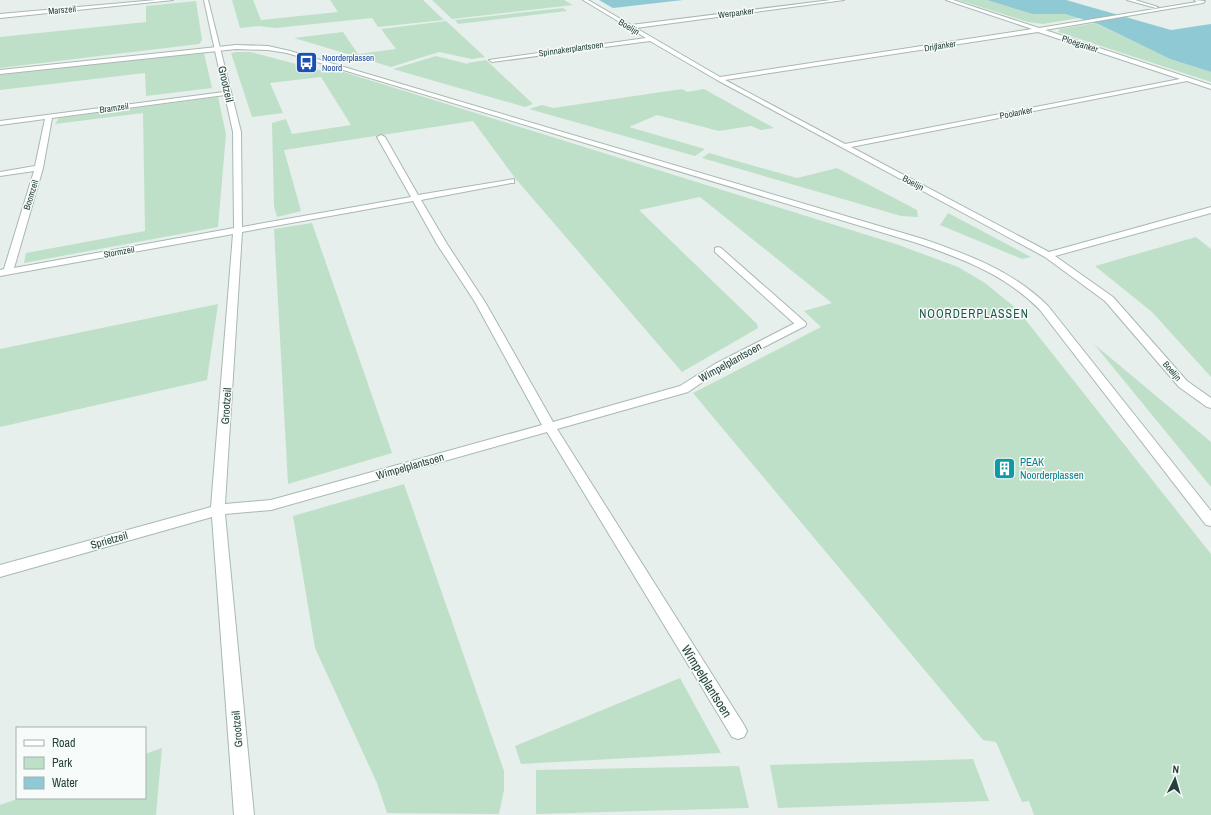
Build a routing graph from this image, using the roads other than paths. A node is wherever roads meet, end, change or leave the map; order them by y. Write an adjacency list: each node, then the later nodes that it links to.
1 (83, 0): 12 (street)
2 (171, 0): 12 (street, Marszeil)
3 (206, 0): 17 (street, Grootzeil)
4 (586, 0): 14 (street, Boelijn)
5 (842, 0): 14 (street, Werpanker)
6 (948, 0): 15 (street, Ploeganker)
7 (1129, 0): 11 (street, Drijfanker)
8 (1196, 0): 9 (street)
9 (1203, 2): 10 (street); 11 (street, Drijfanker)
10 (1211, 4)
11 (1161, 8): 15 (street, Drijfanker)
12 (81, 9): 13 (street, Marszeil)
13 (0, 16)
14 (629, 27): 16 (street, Boelijn)
15 (1038, 30): 20 (street, Drijfanker); 21 (street, Ploeganker)
16 (650, 39): 18 (street, Spinnakerplantsoen); 20 (street, Boelijn)
17 (218, 48): 19 (street); 23 (street, Grootzeil); 40 (street)
18 (492, 60)
19 (0, 72)
20 (719, 79): 27 (street, Boelijn)
21 (1187, 79): 22 (street, Ploeganker); 27 (street, Poolanker)
22 (1211, 87)
23 (228, 93): 24 (street, Bramzeil); 33 (street, Grootzeil)
24 (49, 117): 25 (street, Bramzeil); 28 (street, Boomzeil)
25 (0, 123)
26 (381, 137): 31 (street, Wimpelplantsoen)
27 (844, 146): 35 (street, Boelijn)
28 (39, 168): 29 (street); 36 (street, Boomzeil)
29 (0, 174)
30 (511, 182): 31 (street)
31 (416, 198): 33 (street); 38 (street, Wimpelplantsoen)
32 (1211, 210): 35 (street)
33 (238, 232): 36 (street, Stormzeil); 39 (street, Grootzeil)
34 (718, 250): 38 (street, Wimpelplantsoen)
35 (1048, 255): 37 (street, Boelijn)
36 (4, 272)
37 (1211, 404)
38 (550, 427): 39 (street, Wimpelplantsoen); 42 (street, Wimpelplantsoen)
39 (218, 510): 41 (street, Sprietzeil); 43 (street, Grootzeil)
40 (1211, 521)
41 (0, 571)
42 (738, 731)
43 (244, 815)

